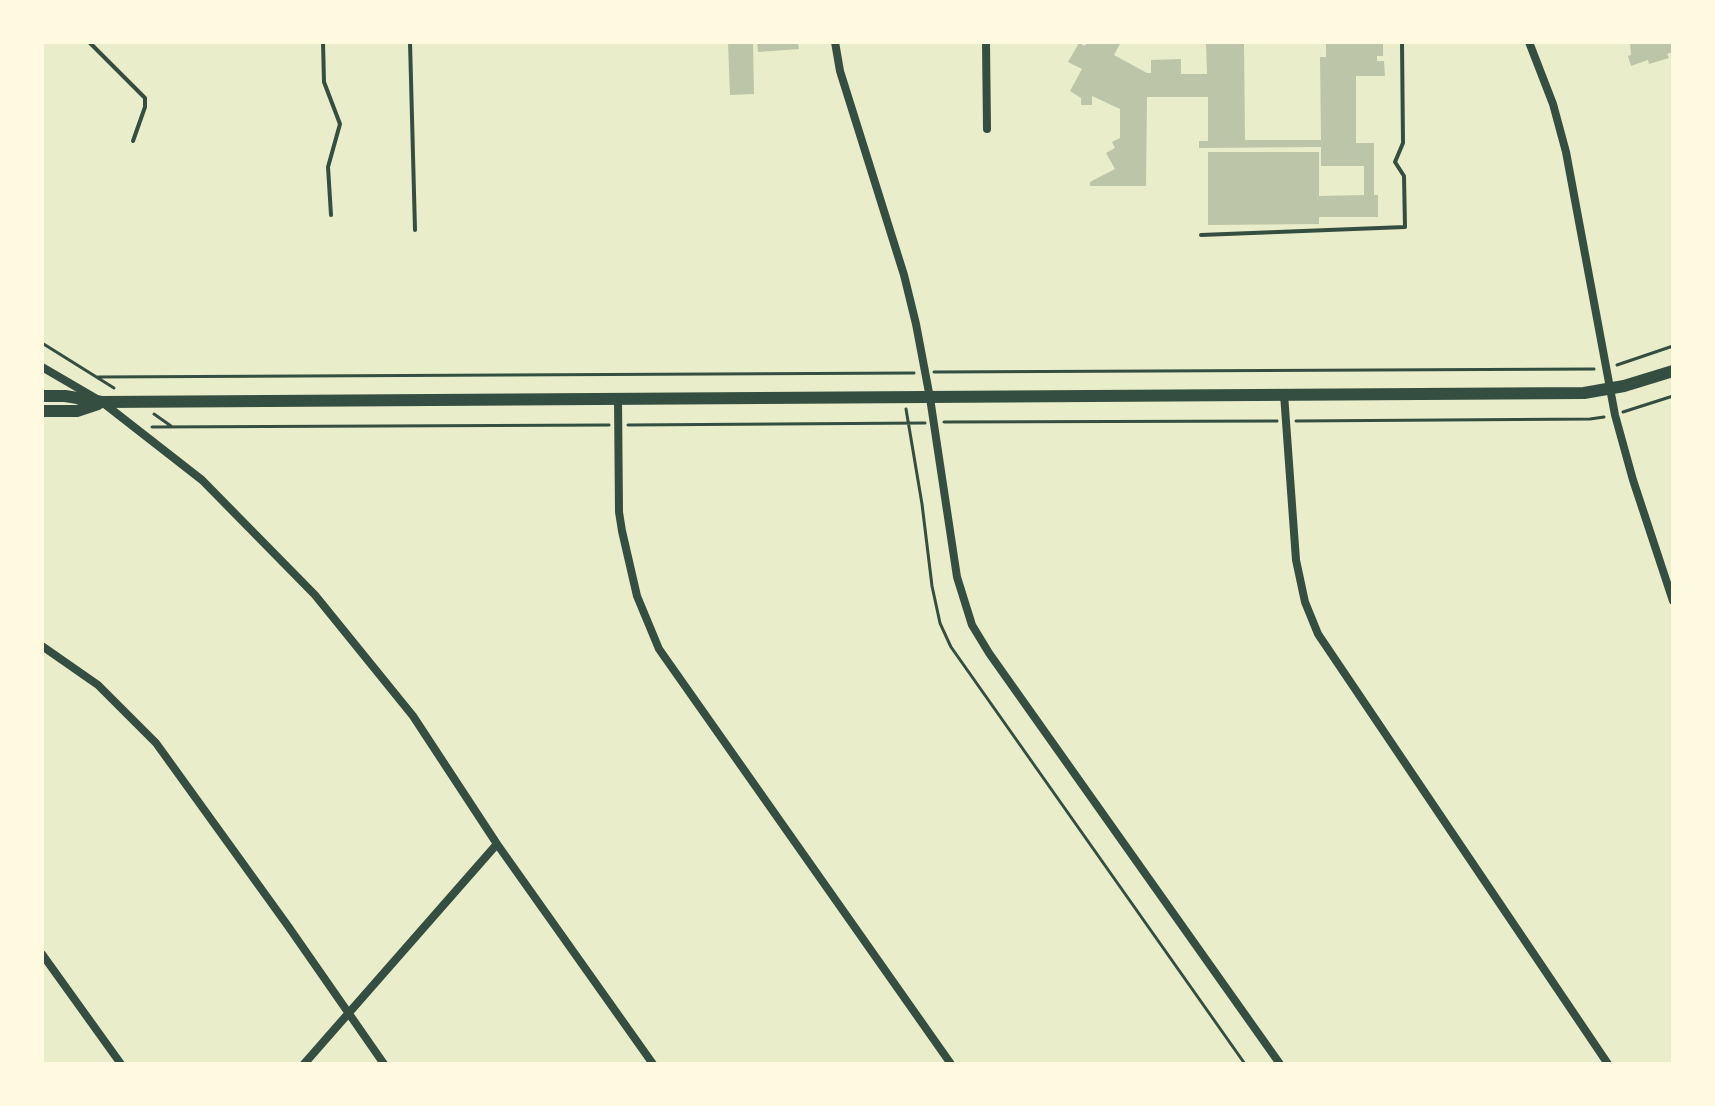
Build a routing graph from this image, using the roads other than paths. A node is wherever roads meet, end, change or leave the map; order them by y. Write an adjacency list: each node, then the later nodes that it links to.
1 (89, 42): 9 (lane)
2 (323, 42): 10 (lane)
3 (410, 42): 11 (lane)
4 (835, 42): 18 (street)
5 (986, 42): 8 (street)
6 (1402, 42): 12 (lane)
7 (1529, 42): 15 (street)
8 (987, 129)
9 (133, 141)
10 (331, 215)
11 (415, 230)
12 (1201, 235)
13 (42, 367): 20 (street)
14 (1673, 371): 15 (main road)
15 (1608, 390): 16 (main road); 22 (street)
16 (1284, 394): 18 (main road); 33 (street)
17 (42, 396): 20 (main road)
18 (930, 398): 19 (main road); 32 (street)
19 (618, 399): 20 (main road); 31 (street)
20 (102, 402): 21 (main road); 24 (street)
21 (42, 411)
22 (1673, 601)
23 (42, 646): 26 (street)
24 (497, 844): 26 (street); 30 (street)
25 (42, 954): 27 (street)
26 (348, 1013): 28 (street); 29 (street)
27 (121, 1064)
28 (304, 1064)
29 (384, 1064)
30 (653, 1064)
31 (951, 1064)
32 (1280, 1064)
33 (1608, 1064)

